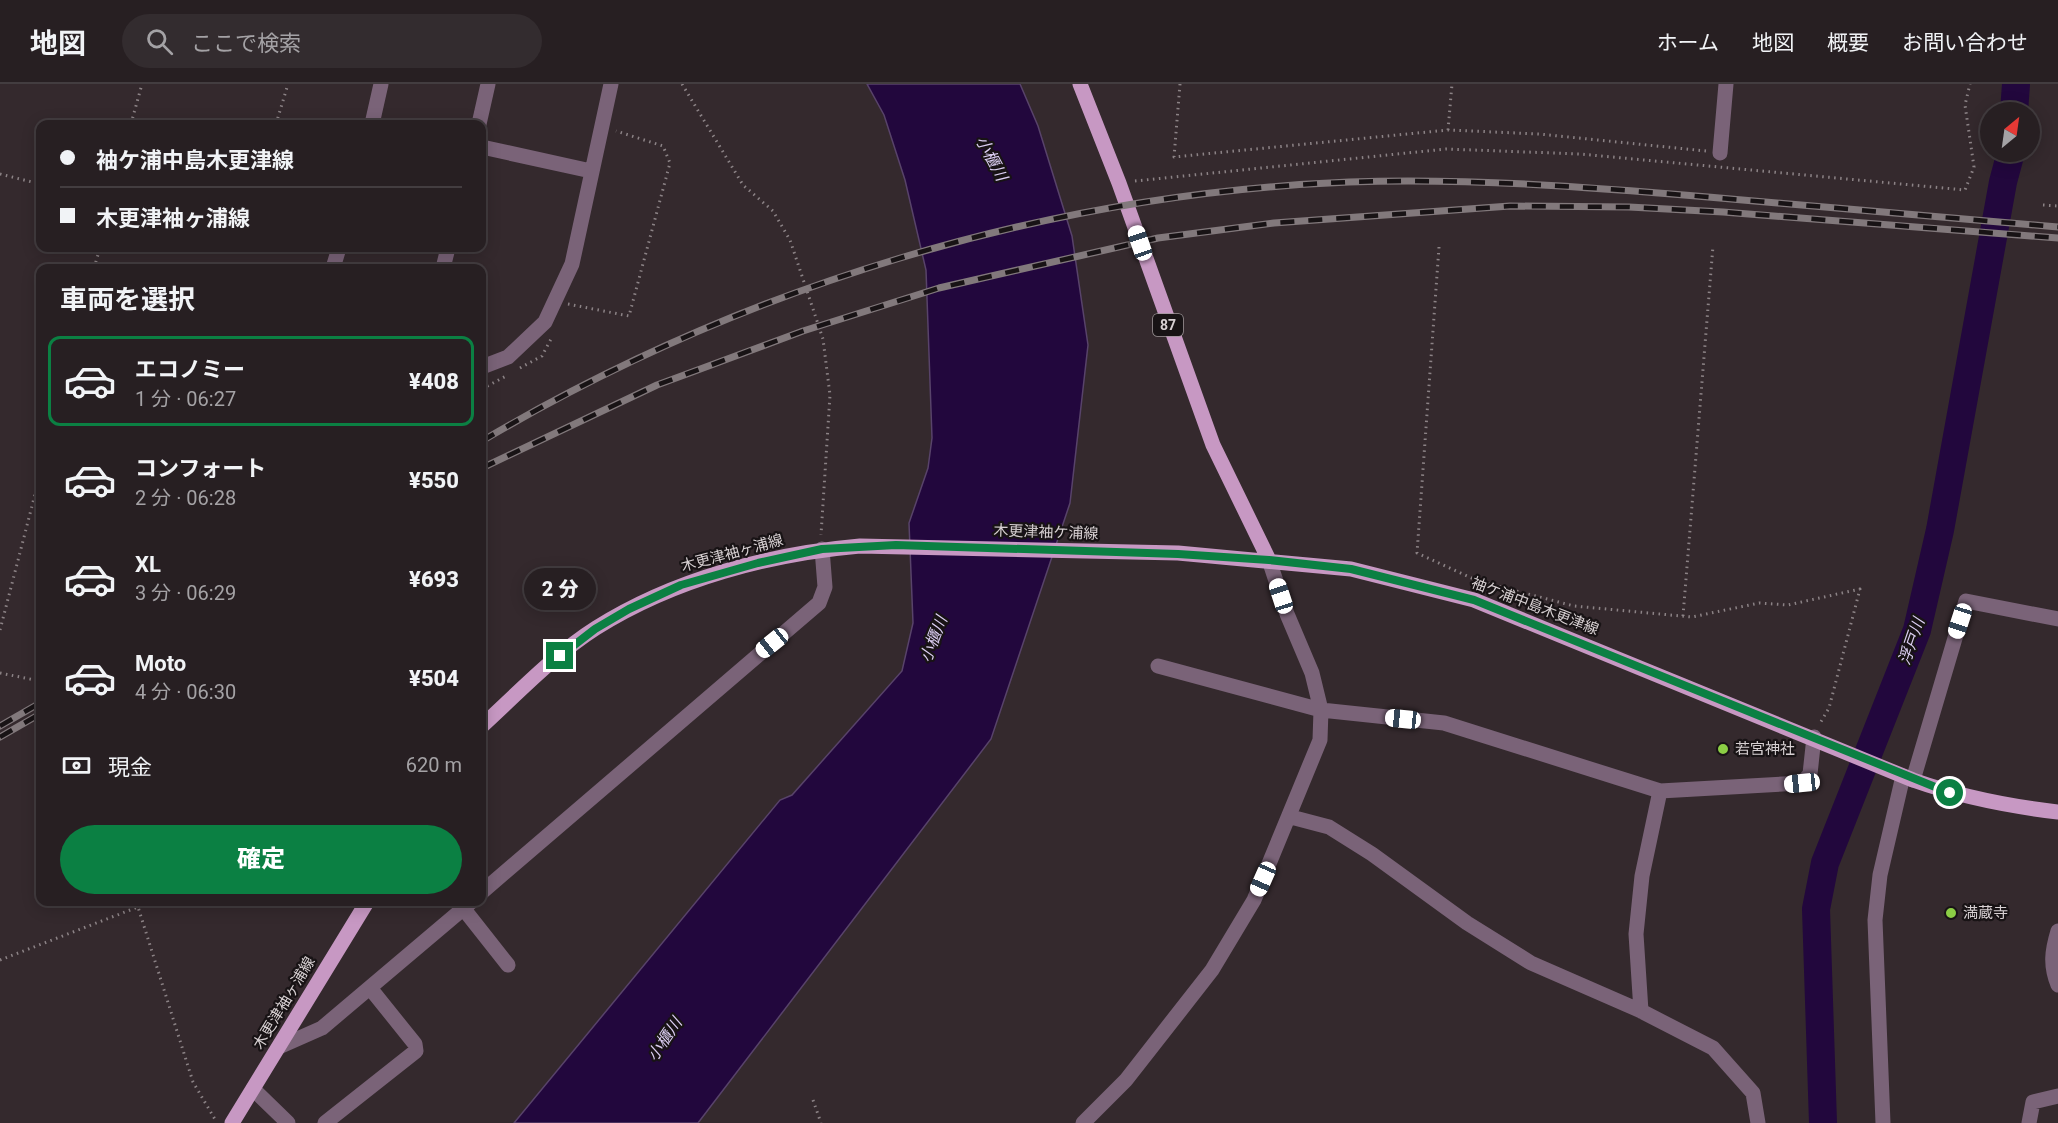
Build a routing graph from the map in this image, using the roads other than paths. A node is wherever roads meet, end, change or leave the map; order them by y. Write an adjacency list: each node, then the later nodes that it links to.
1 (381, 84): 6 (street)
2 (488, 84): 7 (street)
3 (611, 84): 10 (street)
4 (1080, 84): 13 (main road, 87)
5 (1726, 84): 9 (street)
6 (376, 120)
7 (480, 120)
8 (486, 148): 10 (street)
9 (1720, 153)
10 (591, 171): 11 (street)
11 (486, 365)
12 (822, 549): 13 (main road, 木更津袖ケ浦線); 17 (main road, 木更津袖ヶ浦線); 23 (street)
13 (1269, 560): 16 (street); 18 (main road, 袖ケ浦中島木更津線)
14 (2058, 619): 19 (street)
15 (1158, 666): 16 (street)
16 (1321, 710): 20 (street); 22 (street)
17 (486, 722)
18 (1814, 738): 19 (main road, 袖ケ浦中島木更津線); 20 (street)
19 (1904, 776): 21 (main road, 袖ケ浦中島木更津線); 40 (street)
20 (1660, 791): 31 (street)
21 (2058, 812)
22 (1291, 817): 31 (street); 38 (street)
23 (486, 889)
24 (365, 906): 32 (main road, 木更津袖ヶ浦線)
25 (466, 906): 30 (street)
26 (468, 906): 28 (street)
27 (2058, 931): 29 (street)
28 (508, 965)
29 (2058, 985)
30 (370, 988): 32 (street); 37 (street)
31 (1641, 1011): 39 (street)
32 (279, 1047): 33 (main road, 木更津袖ヶ浦線)
33 (253, 1089): 35 (main road, 木更津袖ヶ浦線); 36 (street)
34 (2058, 1096): 41 (street)
35 (232, 1123)
36 (288, 1123)
37 (325, 1123)
38 (1083, 1123)
39 (1758, 1123)
40 (1883, 1123)
41 (2030, 1123)

